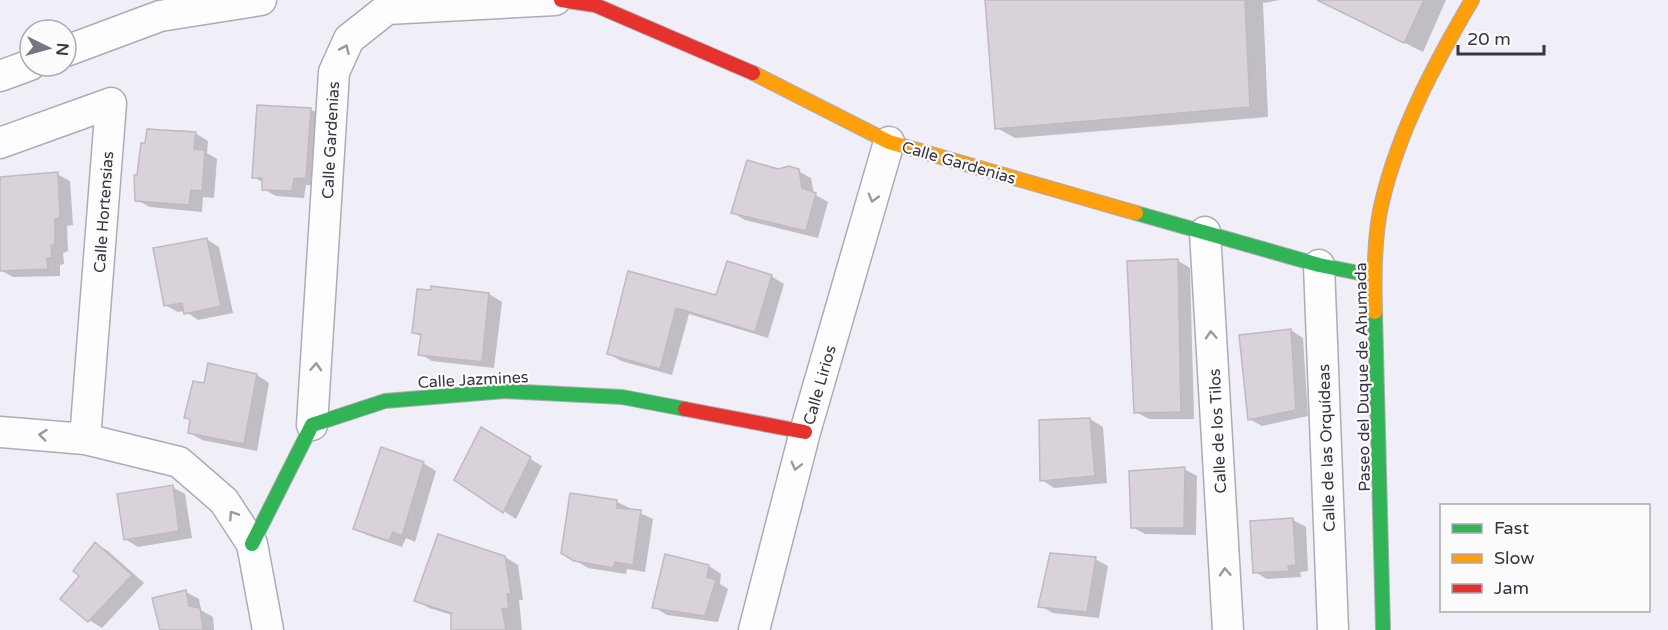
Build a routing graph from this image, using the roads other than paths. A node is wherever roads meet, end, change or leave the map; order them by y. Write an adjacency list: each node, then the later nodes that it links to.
1 (261, 0): 6 (street)
2 (555, 0): 5 (street, Calle Gardenias)
3 (561, 0): 9 (street, Calle Gardenias)
4 (1472, 0): 13 (street, Paseo del Duque de Ahumada)
5 (373, 5): 14 (street, Calle Gardenias, one-way to 5)
6 (78, 47)
7 (18, 69): 8 (street)
8 (0, 76)
9 (889, 142): 11 (street, Calle Gardenias); 16 (street, Calle Lirios, one-way to 16)
10 (0, 143): 17 (street, Calle Hortensias)
11 (1205, 232): 12 (street, Calle Gardenias); 21 (street, Calle de los Tilos, one-way to 11)
12 (1319, 265): 13 (street, Calle Gardenias); 22 (street, Calle de las Orquídeas)
13 (1374, 276): 23 (street, Paseo del Duque de Ahumada)
14 (312, 425): 16 (street, Calle Jazmines); 18 (street)
15 (0, 432): 17 (street, one-way to 15)
16 (805, 432): 20 (street, Calle Lirios, one-way to 20)
17 (85, 439): 18 (street, one-way to 17)
18 (252, 544): 19 (street)
19 (268, 630)
20 (754, 630)
21 (1228, 630)
22 (1333, 630)
23 (1383, 630)

